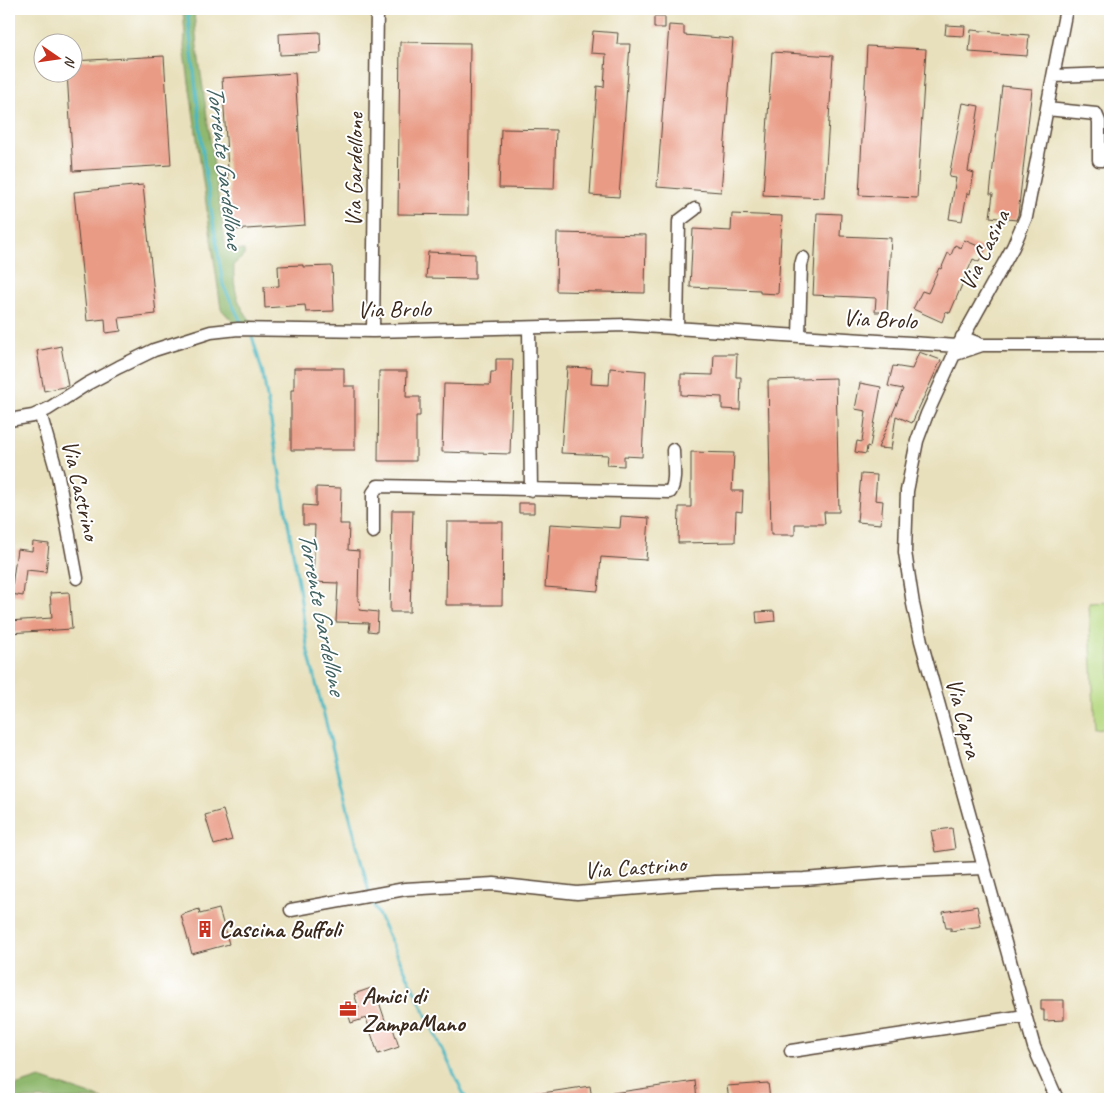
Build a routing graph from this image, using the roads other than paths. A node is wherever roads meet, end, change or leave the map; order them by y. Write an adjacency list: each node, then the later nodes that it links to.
1 (377, 9): 11 (street, Via Gardellone)
2 (1066, 9): 4 (street, Via Casina)
3 (1110, 74): 4 (street)
4 (1053, 76): 5 (street, Via Casina)
5 (1047, 109): 6 (street); 15 (street, Via Casina)
6 (1102, 160)
7 (695, 209): 10 (street)
8 (803, 258): 12 (street)
9 (529, 328): 10 (street, Via Brolo); 11 (street, Via Brolo); 19 (street)
10 (676, 328): 12 (street, Via Brolo)
11 (373, 331): 16 (street, Via Brolo)
12 (799, 336): 15 (street, Via Brolo)
13 (982, 345): 14 (street, Via Brolo); 15 (street, Via Brolo); 15 (street, Via Brolo)
14 (1110, 345)
15 (958, 346): 22 (street, Via Capra)
16 (40, 412): 17 (street, Via Brolo); 21 (street, Via Castrino)
17 (9, 420)
18 (673, 450): 19 (street)
19 (531, 490): 20 (street)
20 (373, 532)
21 (77, 578)
22 (984, 868): 23 (street, Via Castrino); 24 (street, Via Capra)
23 (291, 910)
24 (1025, 1016): 25 (street); 26 (street, Via Capra)
25 (790, 1051)
26 (1057, 1099)

